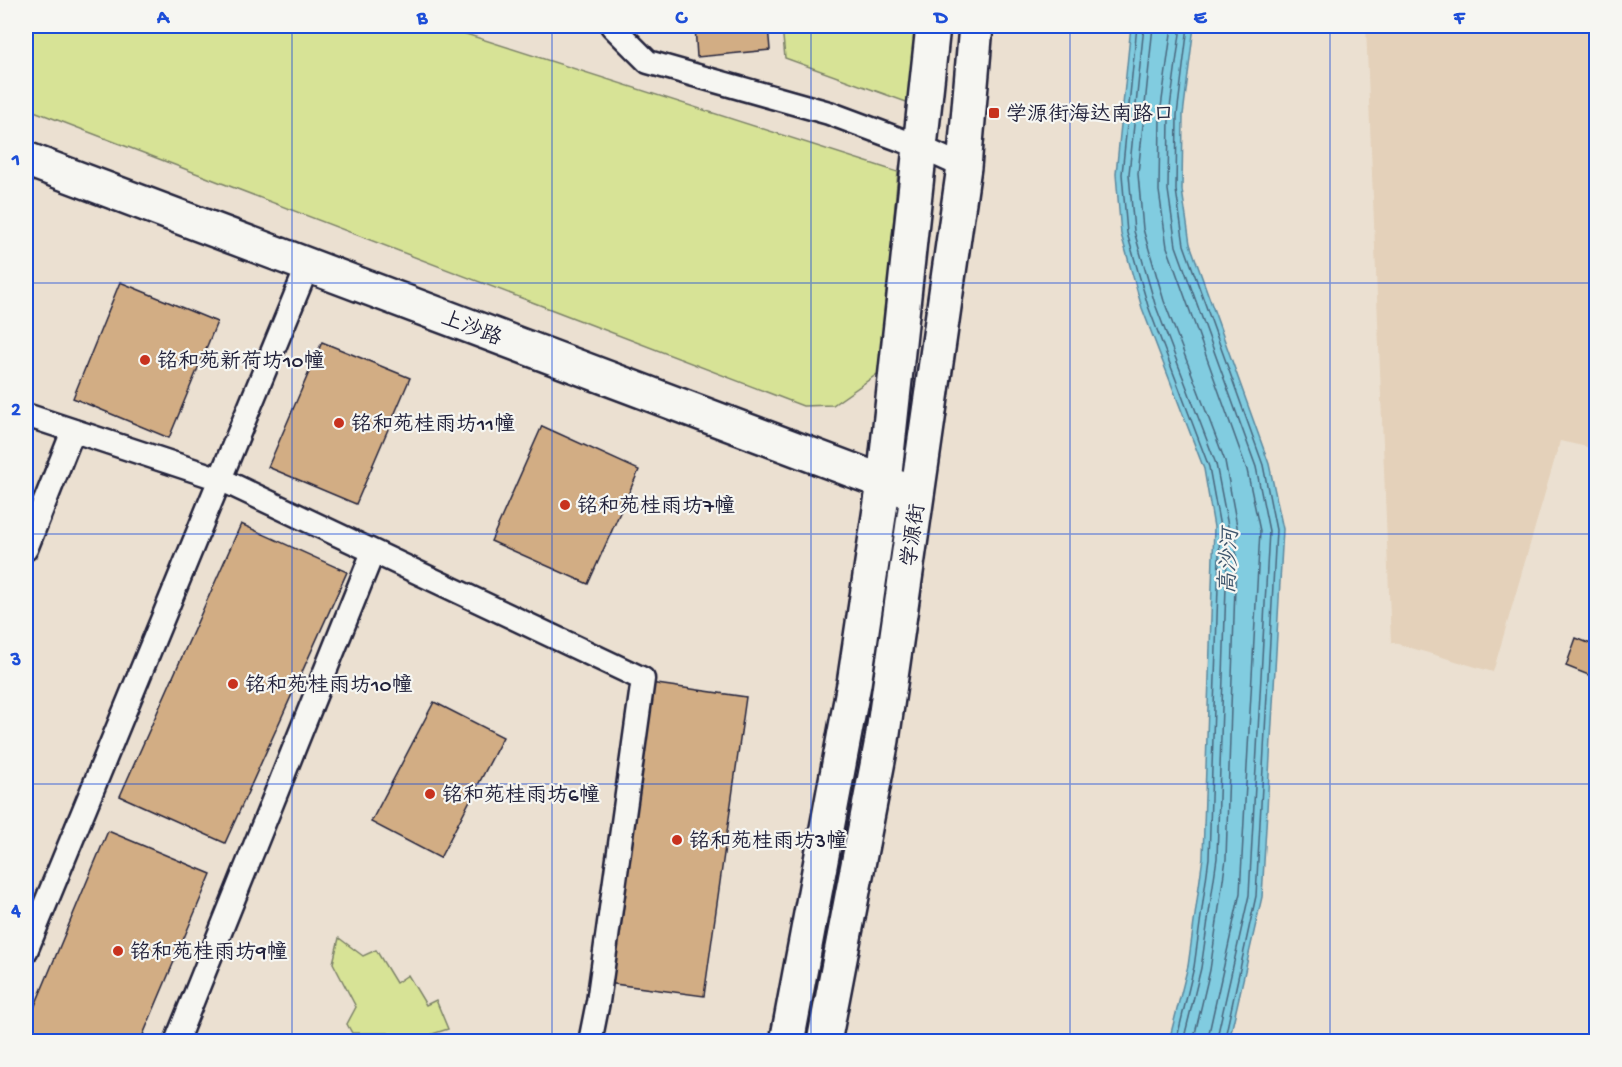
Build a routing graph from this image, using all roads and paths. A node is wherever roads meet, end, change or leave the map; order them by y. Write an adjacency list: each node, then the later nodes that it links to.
1 (612, 26): 4 (street)
2 (933, 26): 4 (main road, 学源街)
3 (976, 26): 6 (main road, 学源街)
4 (920, 147): 6 (street); 11 (main road, 学源街)
5 (26, 159): 7 (main road, 上沙路)
6 (964, 166): 12 (main road, 学源街)
7 (308, 265): 10 (street); 11 (main road, 上沙路)
8 (26, 415): 9 (street)
9 (74, 431): 10 (street); 13 (street)
10 (220, 479): 14 (street); 15 (street)
11 (884, 482): 12 (main road, 上沙路); 18 (main road, 学源街)
12 (918, 495): 19 (main road, 学源街)
13 (26, 549)
14 (373, 552): 16 (street); 17 (street)
15 (26, 951)
16 (176, 1041)
17 (590, 1041)
18 (787, 1041)
19 (825, 1041)

